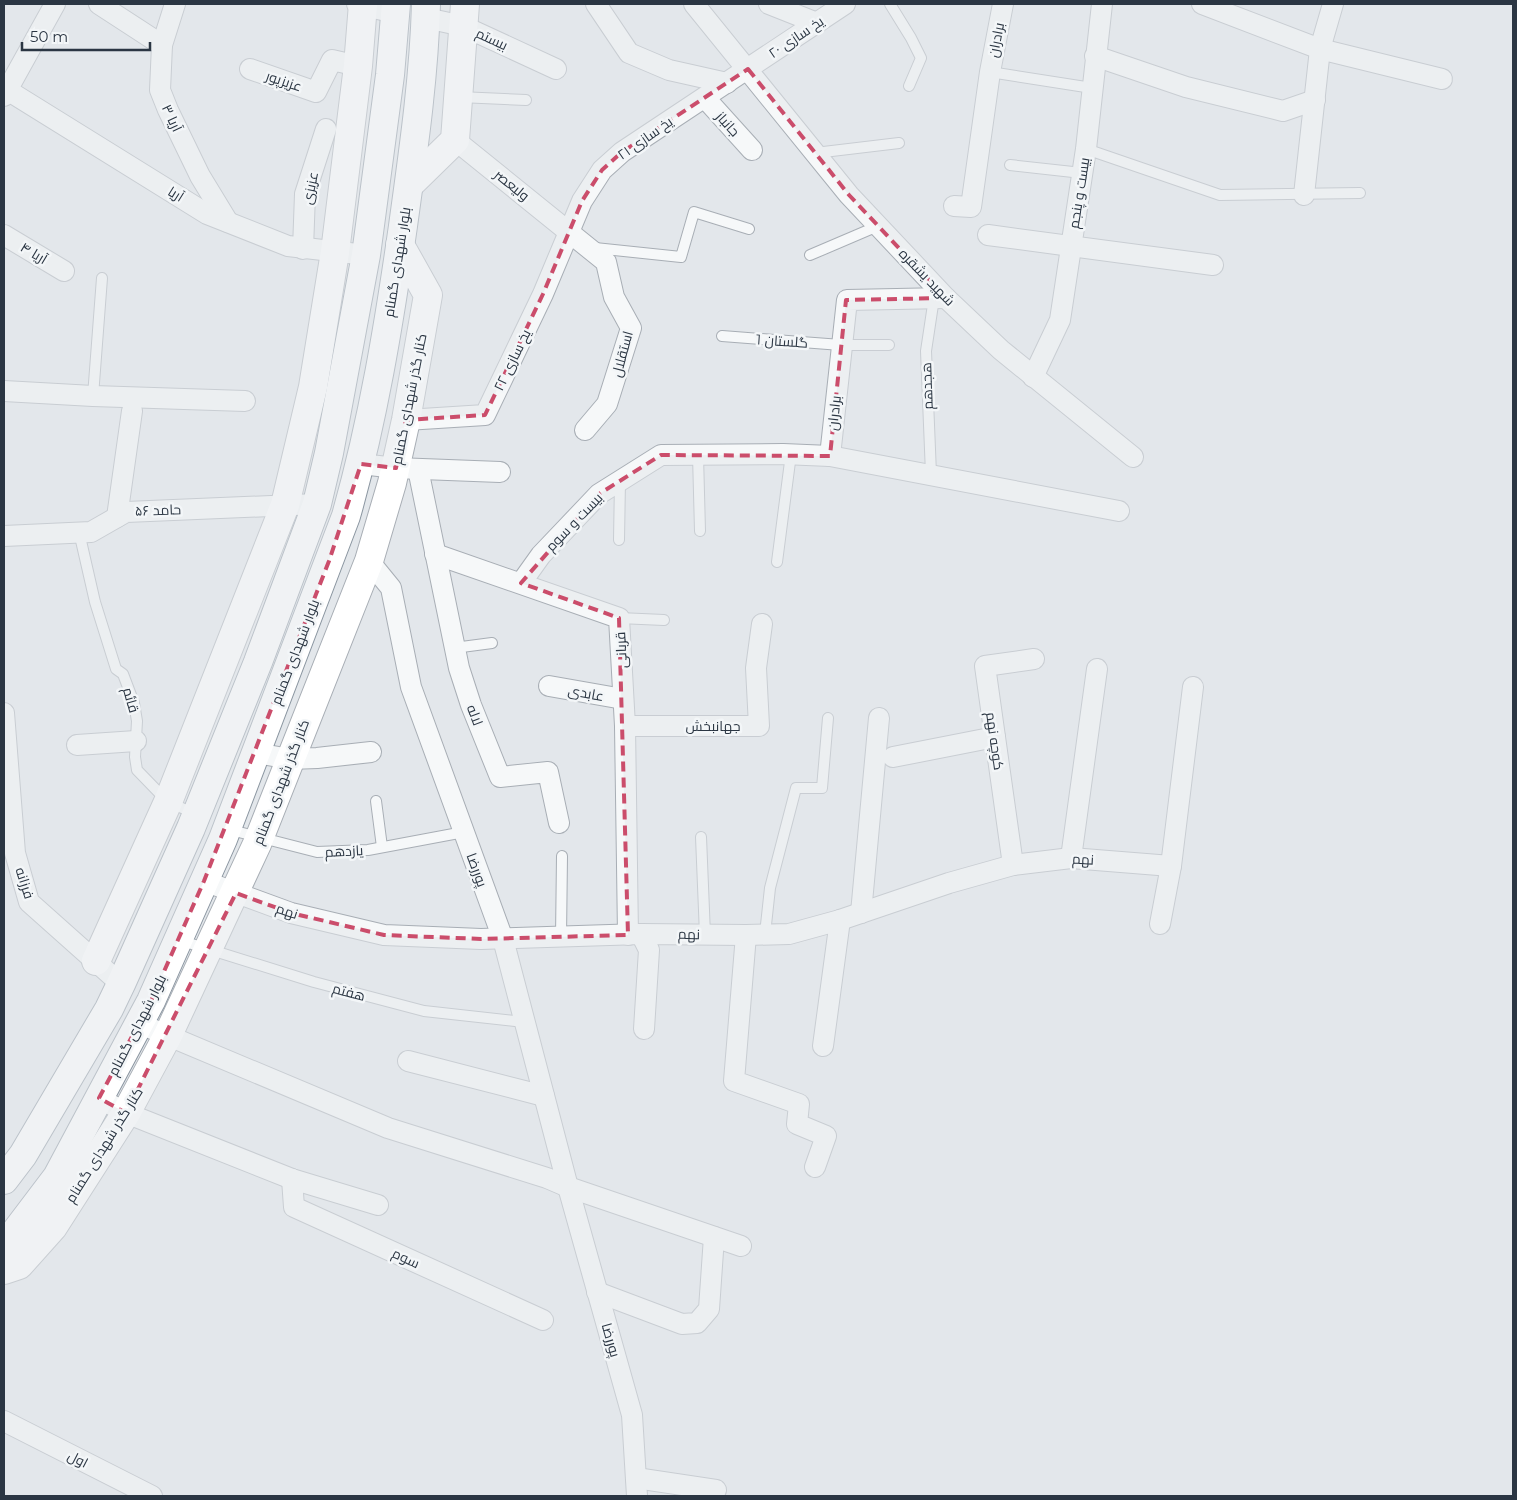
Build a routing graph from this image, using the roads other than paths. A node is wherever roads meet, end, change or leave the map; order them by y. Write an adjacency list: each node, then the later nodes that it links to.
1 (55, 4): 30 (street)
2 (99, 4): 18 (street)
3 (175, 4): 18 (street, آریا ۳)
4 (361, 4): 14 (street); 21 (main road)
5 (596, 4): 27 (street)
6 (694, 4): 24 (street)
7 (769, 4): 17 (street)
8 (845, 4): 17 (street, یخ سازی ۲۰)
9 (890, 4): 28 (lane)
10 (1003, 4): 25 (street, برادران)
11 (1102, 4): 20 (street, بیست و پنجم)
12 (1202, 4): 19 (street)
13 (1333, 4): 19 (street)
14 (395, 8): 58 (main road)
15 (426, 11): 16 (street, بیستم); 43 (main road, بلوار شهدای گمنام)
16 (464, 15): 23 (street, بیستم); 31 (main road)
17 (817, 22): 24 (street, یخ سازی ۲۰)
18 (162, 45): 47 (street, آریا ۳)
19 (1320, 50): 26 (street); 34 (street)
20 (1095, 56): 29 (street, بیست و پنجم); 34 (street)
21 (358, 66): 22 (street, عزیزپور); 57 (main road)
22 (250, 69)
23 (556, 69)
24 (748, 69): 27 (street, یخ سازی ۲۱); 40 (street, شهید یشقره)
25 (990, 72): 29 (lane); 46 (street, برادران)
26 (1442, 79)
27 (727, 83): 32 (street, یخ سازی ۲۱)
28 (909, 86)
29 (1092, 88): 38 (street, بیست و پنجم)
30 (5, 91): 47 (street, آریا)
31 (458, 97): 33 (lane); 36 (main road)
32 (705, 98): 39 (street, جانباز); 50 (street, یخ سازی ۲۱)
33 (526, 100)
34 (1315, 100): 45 (street)
35 (326, 129): 56 (street, عزیزی)
36 (455, 140): 43 (main road); 50 (street, ولیعصر)
37 (899, 143): 40 (lane)
38 (1086, 149): 42 (street, بیست و پنجم); 45 (lane)
39 (752, 150)
40 (815, 153): 48 (street, شهید یشقره)
41 (1010, 165): 42 (lane)
42 (1082, 173): 54 (street, بیست و پنجم)
43 (409, 185): 53 (main road, بلوار شهدای گمنام)
44 (1360, 193): 45 (lane)
45 (1304, 195)
46 (954, 206)
47 (228, 222): 56 (street, آریا)
48 (878, 226): 59 (lane); 63 (street, شهید یشقره)
49 (749, 229): 55 (lane)
50 (570, 232): 55 (street, استقلال); 72 (street, یخ سازی ۲۲)
51 (988, 234): 54 (street)
52 (4, 235): 61 (street, آریا ۴)
53 (400, 245): 72 (main road, کنار گذر شهدای گمنام); 78 (main road, بلوار شهدای گمنام)
54 (1071, 246): 60 (street); 67 (street, بیست و پنجم)
55 (589, 248): 73 (street, استقلال)
56 (303, 249): 57 (street, آریا)
57 (335, 252): 58 (street, آریا); 84 (main road)
58 (366, 255): 83 (main road)
59 (810, 255)
60 (1213, 265)
61 (64, 271)
62 (102, 278): 69 (lane)
63 (940, 298): 65 (street, برادران); 67 (street, شهید یشقره); 81 (lane, هجدهم)
64 (722, 336): 65 (lane, گلستان 1)
65 (841, 345): 66 (lane, گلستان 1); 76 (street, برادران)
66 (889, 345)
67 (1033, 377): 77 (street, شهید یشقره)
68 (4, 391): 69 (street)
69 (93, 396): 70 (street)
70 (245, 401)
71 (132, 411): 86 (street)
72 (406, 420): 79 (main road, کنار گذر شهدای گمنام)
73 (585, 430)
74 (791, 454): 75 (street); 76 (street); 93 (lane)
75 (698, 455): 82 (street, بیست و سوم); 87 (lane)
76 (830, 456): 81 (street)
77 (1133, 457)
78 (360, 464): 79 (street); 115 (main road, بلوار شهدای گمنام)
79 (407, 468): 80 (street); 91 (street); 92 (main road, کنار گذر شهدای گمنام)
80 (500, 472)
81 (931, 474): 85 (street)
82 (620, 481): 90 (lane); 94 (street, بیست و سوم)
83 (317, 504): 84 (street, حامد ۵۶); 102 (main road)
84 (285, 505): 86 (street, حامد ۵۶); 100 (main road)
85 (1120, 510)
86 (117, 517): 88 (street, حامد ۵۶)
87 (700, 531)
88 (79, 532): 89 (street, حامد ۵۶); 112 (lane, قائم)
89 (4, 536)
90 (619, 540)
91 (435, 554): 94 (street, قربانی); 99 (street, لاله)
92 (369, 560): 117 (main road, کنار گذر شهدای گمنام); 123 (street, پوررضا)
93 (777, 562)
94 (521, 583): 95 (street, قربانی)
95 (619, 618): 96 (lane); 106 (street, قربانی)
96 (664, 620)
97 (762, 624): 110 (street, جهانبخش)
98 (492, 643): 99 (lane)
99 (454, 648): 121 (street, لاله)
100 (228, 651): 102 (street); 119 (main road)
101 (1034, 659): 111 (street, کوچه نهم)
102 (258, 662): 120 (main road)
103 (1096, 668): 128 (street)
104 (549, 686): 106 (street, عابدی)
105 (1193, 687): 130 (street)
106 (623, 699): 110 (street, قربانی)
107 (4, 713): 143 (street, فرزانه)
108 (828, 718): 138 (lane)
109 (879, 718): 133 (street)
110 (625, 726): 136 (street, قربانی)
111 (995, 737): 116 (street); 129 (street, کوچه نهم)
112 (136, 741): 113 (street); 119 (lane, قائم)
113 (77, 745)
114 (371, 752): 117 (street)
115 (256, 753): 117 (street); 122 (main road, بلوار شهدای گمنام)
116 (893, 757)
117 (290, 758): 125 (main road, کنار گذر شهدای گمنام)
118 (376, 801): 126 (lane)
119 (168, 802): 120 (lane, قائم); 143 (main road)
120 (197, 814): 144 (main road)
121 (559, 823)
122 (226, 828): 125 (lane, یازدهم); 131 (main road, بلوار شهدای گمنام)
123 (464, 832): 126 (lane, یازدهم); 140 (street, پوررضا)
124 (701, 837): 137 (lane)
125 (260, 838): 126 (lane, یازدهم); 132 (main road, کنار گذر شهدای گمنام)
126 (382, 847)
127 (562, 856): 139 (lane)
128 (1071, 858): 129 (street, نهم); 130 (street, نهم)
129 (1013, 865): 133 (street, نهم)
130 (1171, 866): 135 (street)
131 (204, 881): 132 (street, نهم); 141 (main road, بلوار شهدای گمنام)
132 (236, 893): 140 (street, نهم); 142 (main road, کنار گذر شهدای گمنام)
133 (861, 913): 134 (street, نهم)
134 (840, 920): 138 (street, نهم); 150 (street)
135 (1160, 924)
136 (635, 934): 137 (street, نهم); 139 (street, نهم); 148 (street, قربانی)
137 (706, 934): 138 (street, نهم)
138 (756, 935): 155 (street)
139 (561, 937): 140 (street, نهم)
140 (502, 939): 147 (street, پوررضا)
141 (178, 940): 142 (lane, هفتم); 146 (main road, بلوار شهدای گمنام)
142 (208, 949): 147 (lane, هفتم); 149 (main road, کنار گذر شهدای گمنام)
143 (96, 961): 144 (street, فرزانه)
144 (121, 984): 145 (main road)
145 (109, 1009): 146 (main road); 157 (main road)
146 (138, 1022): 149 (street); 153 (main road, بلوار شهدای گمنام)
147 (524, 1022): 152 (street, پوررضا)
148 (644, 1029)
149 (168, 1035): 154 (main road, کنار گذر شهدای گمنام); 158 (street)
150 (823, 1046)
151 (408, 1061): 152 (street)
152 (544, 1096): 158 (street, پوررضا)
153 (99, 1098): 154 (street); 162 (main road, بلوار شهدای گمنام)
154 (126, 1113): 156 (street); 163 (main road, کنار گذر شهدای گمنام)
155 (815, 1167)
156 (292, 1179): 159 (street); 165 (street, سوم)
157 (4, 1180)
158 (568, 1187): 160 (street); 164 (street, پوررضا)
159 (378, 1205)
160 (714, 1236): 161 (street); 164 (street)
161 (741, 1246)
162 (4, 1247)
163 (4, 1270)
164 (597, 1292): 167 (street, پوررضا)
165 (542, 1320)
166 (4, 1422): 169 (street, اول)
167 (636, 1487): 168 (street)
168 (716, 1490)
169 (152, 1496)

